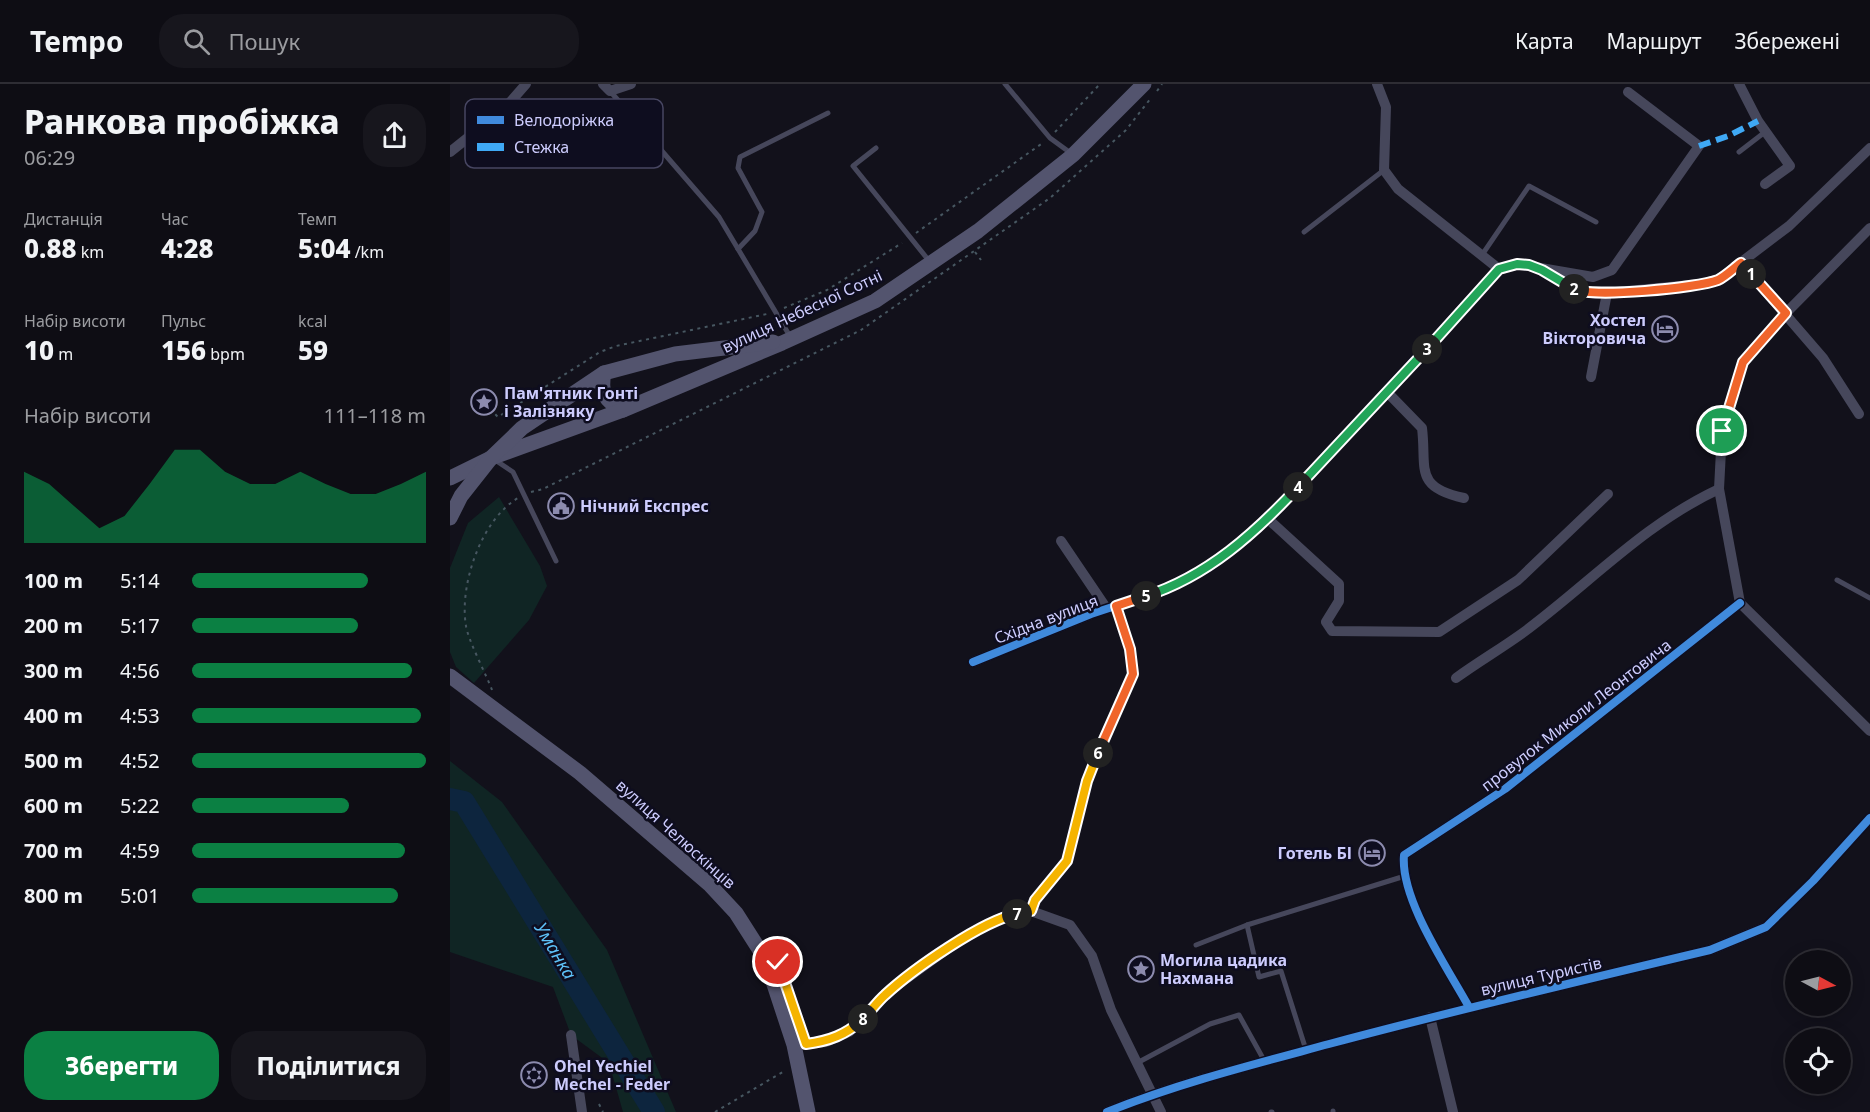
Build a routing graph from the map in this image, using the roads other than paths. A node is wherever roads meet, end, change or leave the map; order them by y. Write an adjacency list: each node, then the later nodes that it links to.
1 (526, 84): 9 (street)
2 (631, 84): 7 (street)
3 (1005, 84): 18 (lane)
4 (1144, 84): 18 (main road, вулиця Небесної Сотні)
5 (1377, 84): 19 (street)
6 (1739, 84): 11 (street)
7 (606, 88)
8 (1628, 92): 29 (street)
9 (513, 99)
10 (828, 113): 24 (lane)
11 (1766, 132): 16 (lane); 20 (street)
12 (465, 140): 15 (street)
13 (876, 148): 26 (lane)
14 (1870, 148): 27 (street)
15 (450, 152)
16 (1739, 152)
17 (663, 153): 24 (lane)
18 (1073, 155): 26 (main road, вулиця Небесної Сотні)
19 (1384, 170): 23 (lane); 25 (street)
20 (1765, 184)
21 (1596, 222): 25 (lane)
22 (1870, 228): 31 (street)
23 (1304, 232)
24 (738, 249): 32 (lane)
25 (1481, 256): 28 (street)
26 (931, 263): 32 (main road, вулиця Небесної Сотні)
27 (1741, 263): 30 (street); 31 (street)
28 (1499, 269): 29 (street); 35 (street, Східна вулиця)
29 (1542, 270): 30 (street)
30 (1606, 292): 34 (street)
31 (1786, 313): 37 (street); 40 (street)
32 (792, 339): 33 (main road); 36 (main road, вулиця Небесної Сотні)
33 (604, 373): 36 (main road); 38 (main road)
34 (1591, 377)
35 (1388, 393): 42 (street); 44 (street, Східна вулиця)
36 (623, 410): 38 (main road, вулиця Небесної Сотні)
37 (1859, 414)
38 (491, 458): 39 (main road); 43 (main road); 46 (lane)
39 (450, 478)
40 (1719, 489): 49 (street); 53 (street)
41 (1608, 494): 44 (street)
42 (1464, 498)
43 (450, 518)
44 (1268, 519): 50 (street, Східна вулиця)
45 (1061, 541): 50 (street)
46 (555, 561)
47 (1837, 580): 48 (lane)
48 (1870, 598)
49 (1740, 603): 54 (street); 56 (street, провулок Миколи Леонтовича)
50 (1112, 607): 51 (street, Східна вулиця)
51 (973, 662)
52 (450, 676): 62 (main road, вулиця Челюскінців)
53 (1456, 678)
54 (1870, 731)
55 (1870, 818): 59 (street, вулиця Туристів)
56 (1404, 872): 57 (lane); 59 (street)
57 (1247, 925): 58 (lane); 63 (lane)
58 (1196, 945)
59 (1469, 1007): 60 (street, вулиця Туристів)
60 (1430, 1017): 63 (street, вулиця Туристів); 71 (street)
61 (571, 1035): 67 (street)
62 (794, 1045): 65 (street); 68 (main road, вулиця Челюскінців)
63 (1305, 1050): 64 (street, вулиця Туристів)
64 (1265, 1062): 65 (lane); 66 (street, вулиця Туристів)
65 (1137, 1063): 66 (street)
66 (1152, 1094): 69 (street, вулиця Туристів); 70 (street)
67 (582, 1112)
68 (808, 1112)
69 (1107, 1112)
70 (1161, 1112)
71 (1453, 1112)

